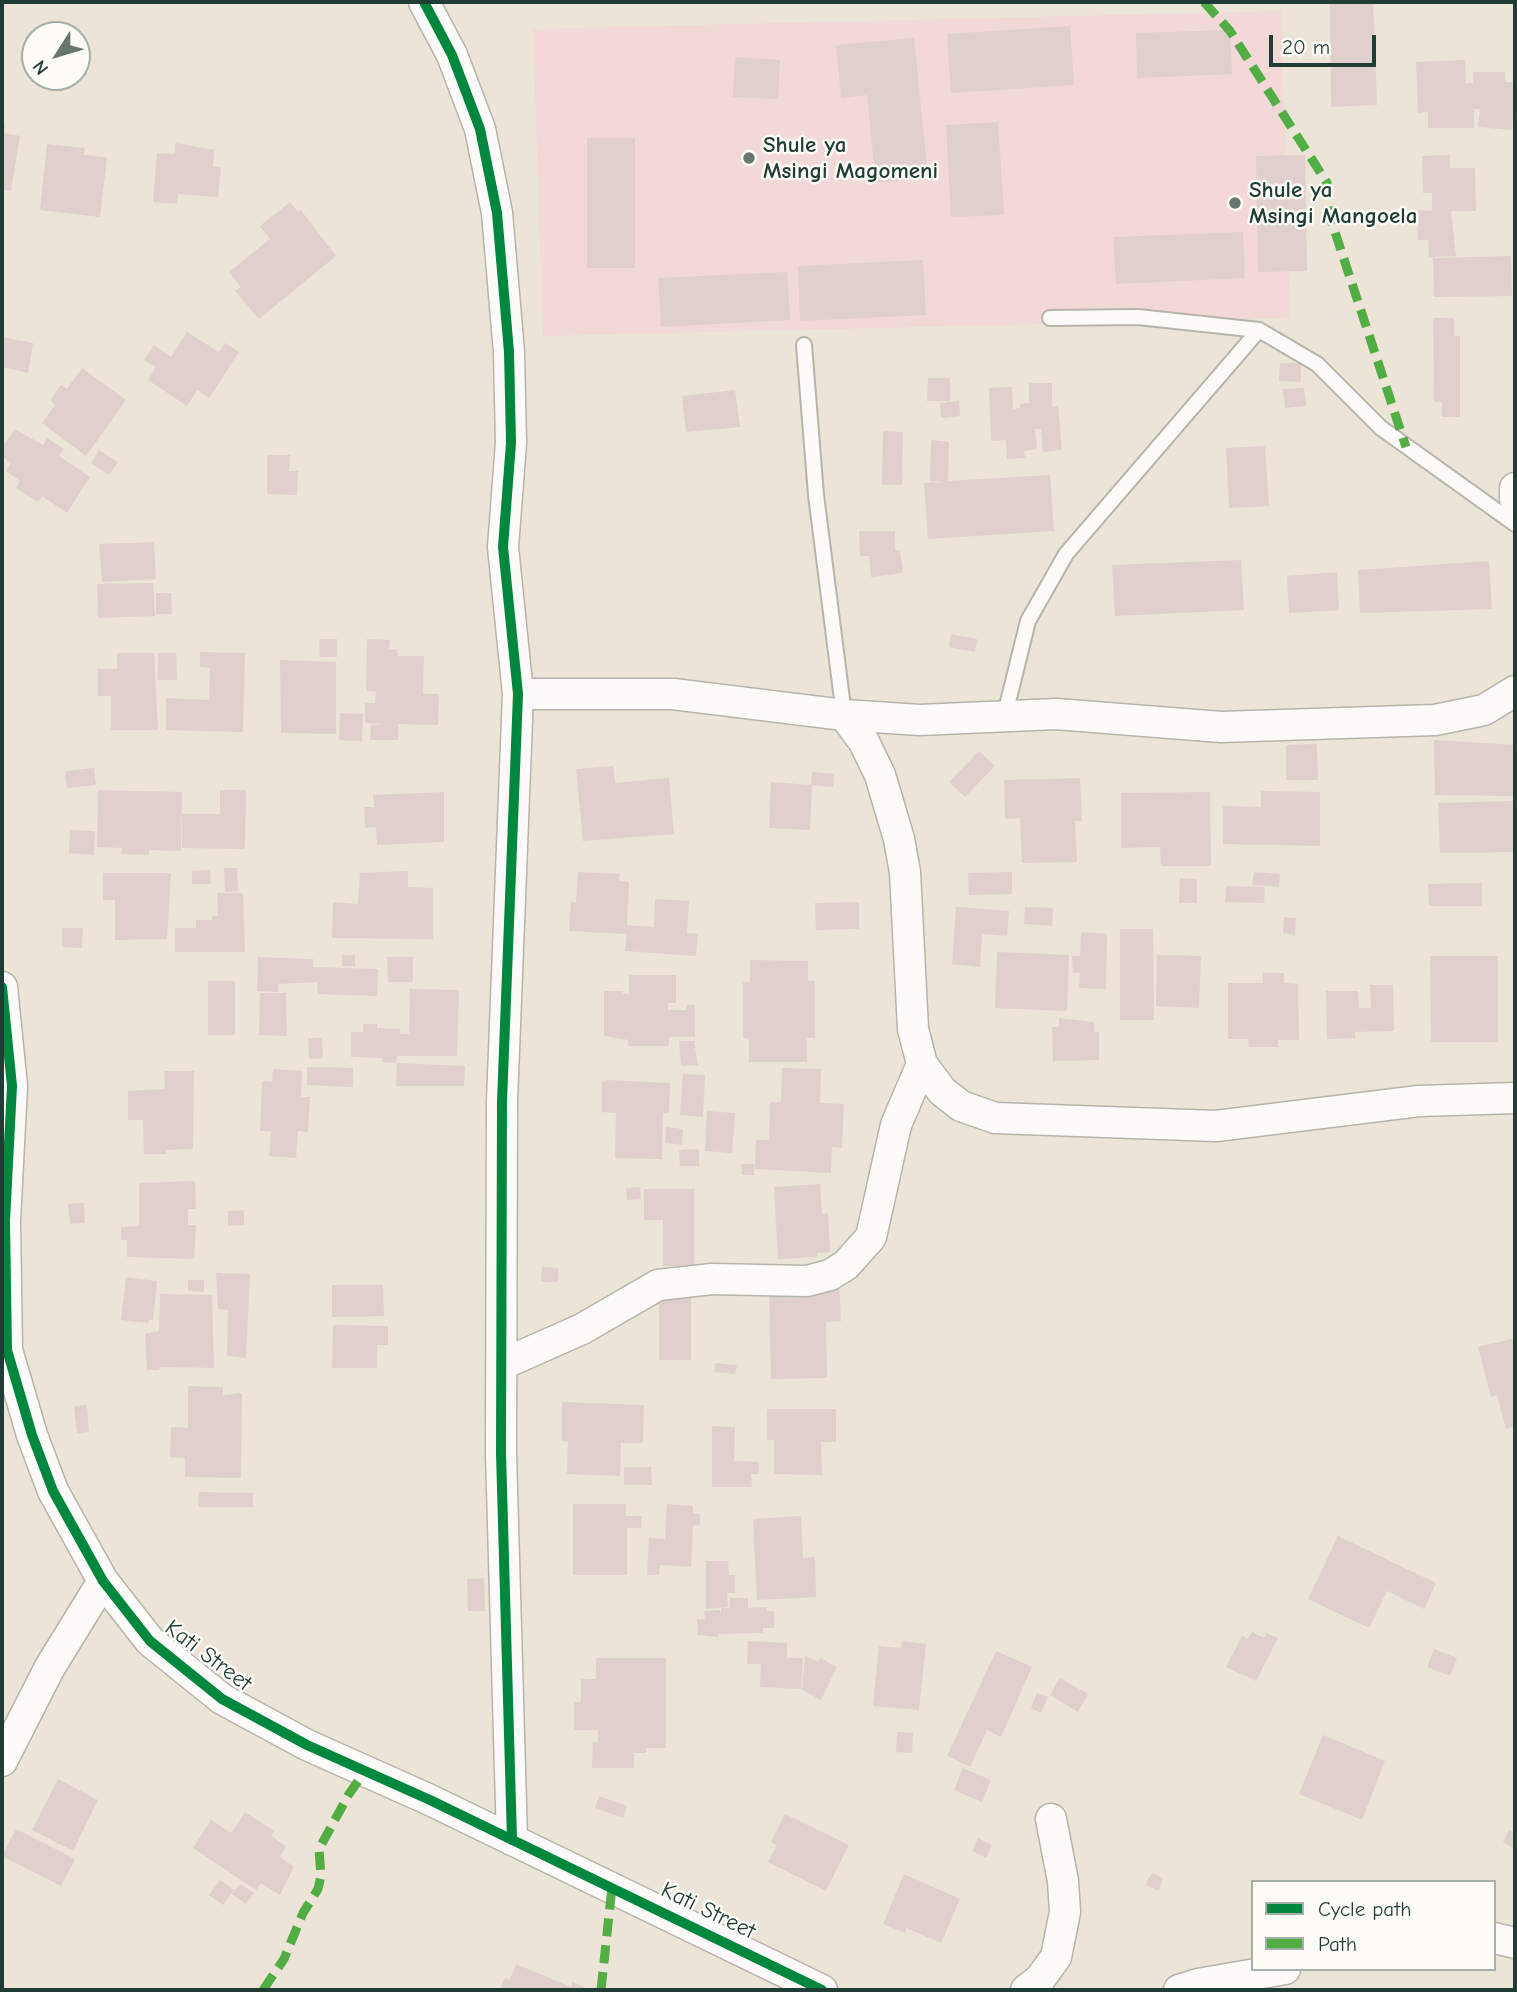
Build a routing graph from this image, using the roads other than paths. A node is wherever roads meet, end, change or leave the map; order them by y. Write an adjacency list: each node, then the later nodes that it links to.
1 (424, 2): 9 (street)
2 (1050, 318): 3 (lane)
3 (1259, 330): 7 (lane); 10 (lane)
4 (804, 345): 11 (lane)
5 (1515, 488): 6 (street)
6 (1515, 499)
7 (1515, 524)
8 (1515, 691): 10 (street)
9 (517, 694): 11 (street); 15 (street)
10 (1005, 714): 11 (street)
11 (844, 715): 13 (street)
12 (2, 987): 16 (street, Kati Street)
13 (922, 1064): 14 (street); 15 (street)
14 (1515, 1098)
15 (502, 1364): 19 (street)
16 (103, 1581): 17 (street); 19 (street, Kati Street)
17 (2, 1761)
18 (1052, 1819): 24 (street)
19 (512, 1840): 23 (street, Kati Street)
20 (1496, 1938): 21 (street)
21 (1515, 1943)
22 (1273, 1971): 25 (street)
23 (822, 1990)
24 (1026, 1990)
25 (1179, 1990)

